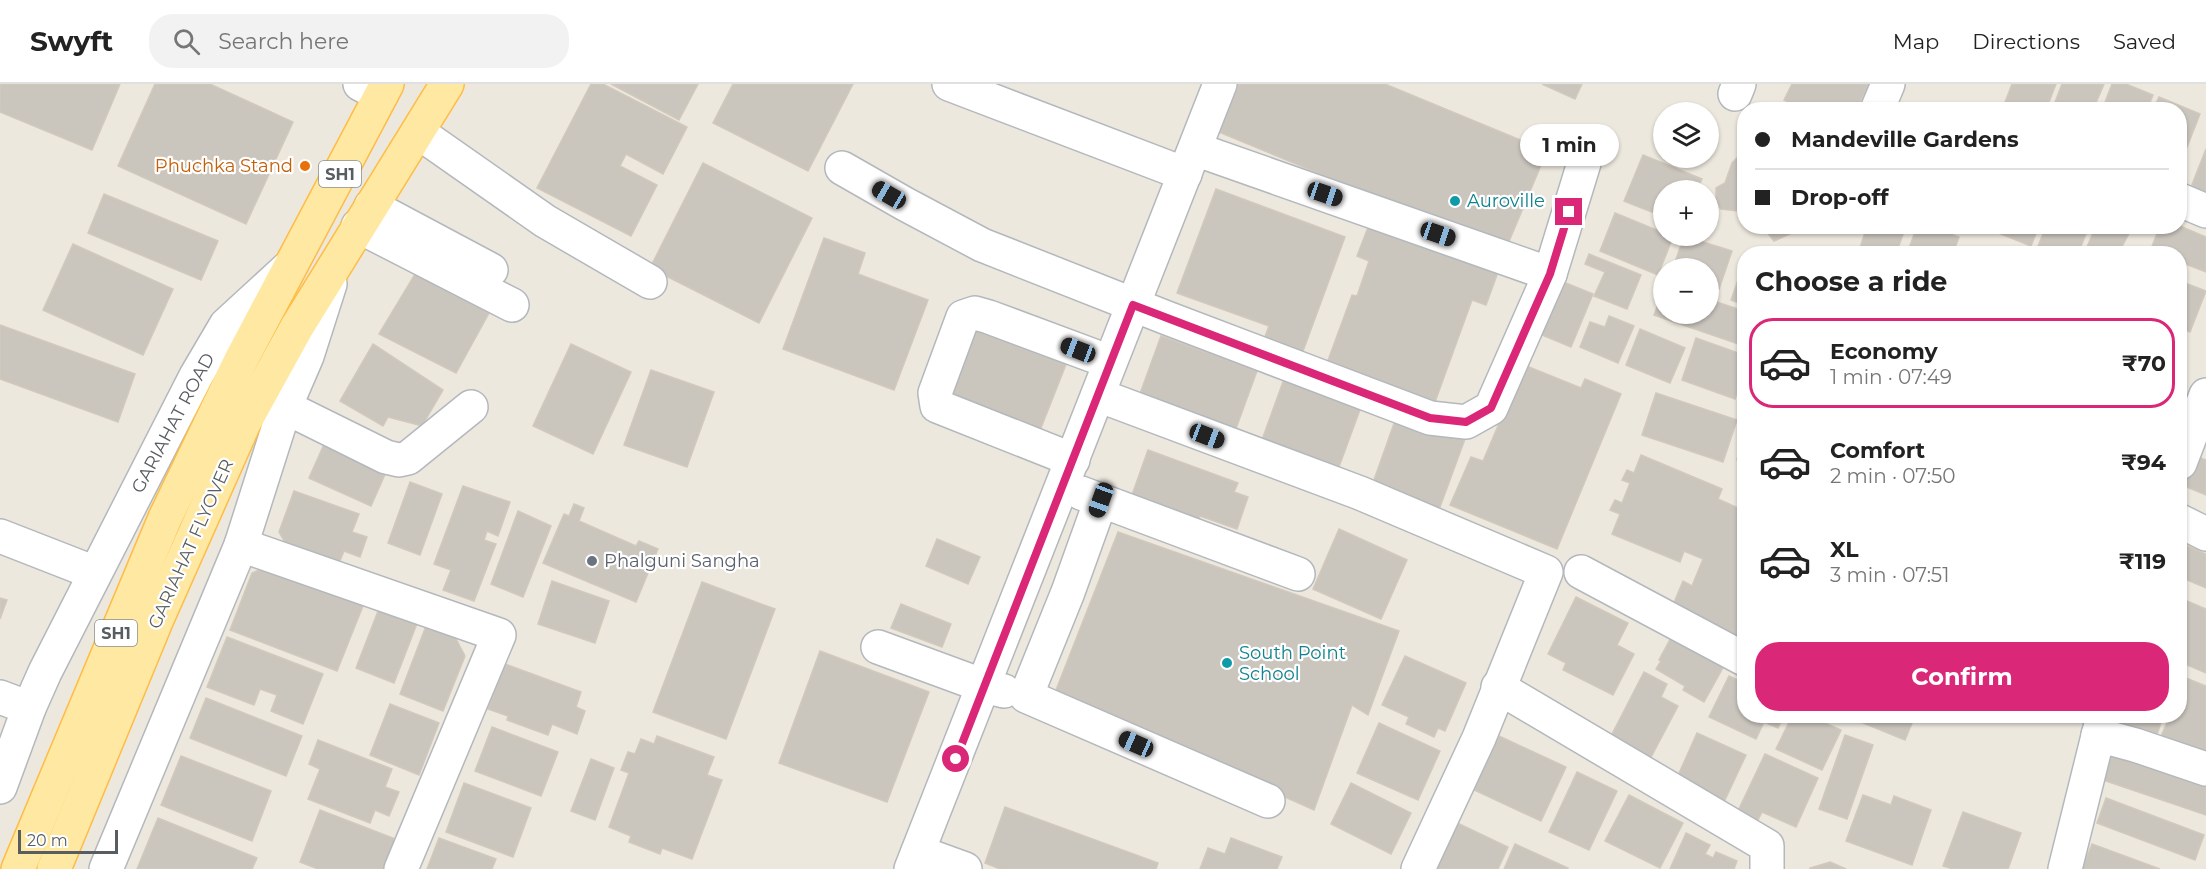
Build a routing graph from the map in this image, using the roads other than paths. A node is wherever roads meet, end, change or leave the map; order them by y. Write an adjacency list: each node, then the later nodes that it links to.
1 (447, 84): 7 (main road, SH1)
2 (949, 84): 9 (street)
3 (1220, 84): 9 (street)
4 (1888, 84): 6 (street)
5 (376, 88): 15 (main road, GARIAHAT ROAD / SH1)
6 (1880, 102)
7 (418, 132): 13 (main road, SH1); 17 (street)
8 (1588, 150): 16 (street)
9 (1190, 161): 16 (street); 19 (street)
10 (843, 168): 19 (street)
11 (2187, 203): 12 (street)
12 (2206, 211)
13 (365, 216): 14 (main road, SH1); 18 (street)
14 (336, 262): 23 (street); 49 (main road, GARIAHAT FLYOVER / SH1)
15 (292, 264): 33 (street, GARIAHAT ROAD); 48 (main road, GARIAHAT FLYOVER / SH1)
16 (1550, 274): 19 (street)
17 (650, 282)
18 (517, 296)
19 (1133, 305): 20 (street)
20 (1110, 363): 21 (street); 26 (street)
21 (1098, 395): 26 (street); 40 (street)
22 (2206, 395): 25 (street)
23 (285, 407): 24 (street); 31 (street)
24 (471, 407)
25 (2187, 426)
26 (1068, 473): 27 (street); 35 (street)
27 (1101, 500): 34 (street); 36 (street)
28 (2187, 524): 29 (street)
29 (2206, 534)
30 (0, 536): 33 (street)
31 (241, 545): 50 (street); 51 (street)
32 (1581, 572): 38 (street)
33 (95, 573): 42 (street, GARIAHAT ROAD)
34 (1298, 574)
35 (1026, 578): 36 (street); 39 (street)
36 (1068, 591): 41 (street)
37 (878, 647): 39 (street)
38 (1737, 655)
39 (984, 686): 41 (street); 47 (street)
40 (1498, 687): 53 (street); 54 (street)
41 (1026, 696): 46 (street)
42 (15, 703): 45 (street, GARIAHAT ROAD)
43 (2101, 725): 44 (street); 55 (street)
44 (2206, 769)
45 (0, 788)
46 (1268, 801)
47 (915, 860): 52 (street)
48 (18, 869)
49 (54, 869)
50 (106, 869)
51 (400, 869)
52 (964, 869)
53 (1418, 869)
54 (1767, 869)
55 (2065, 869)

